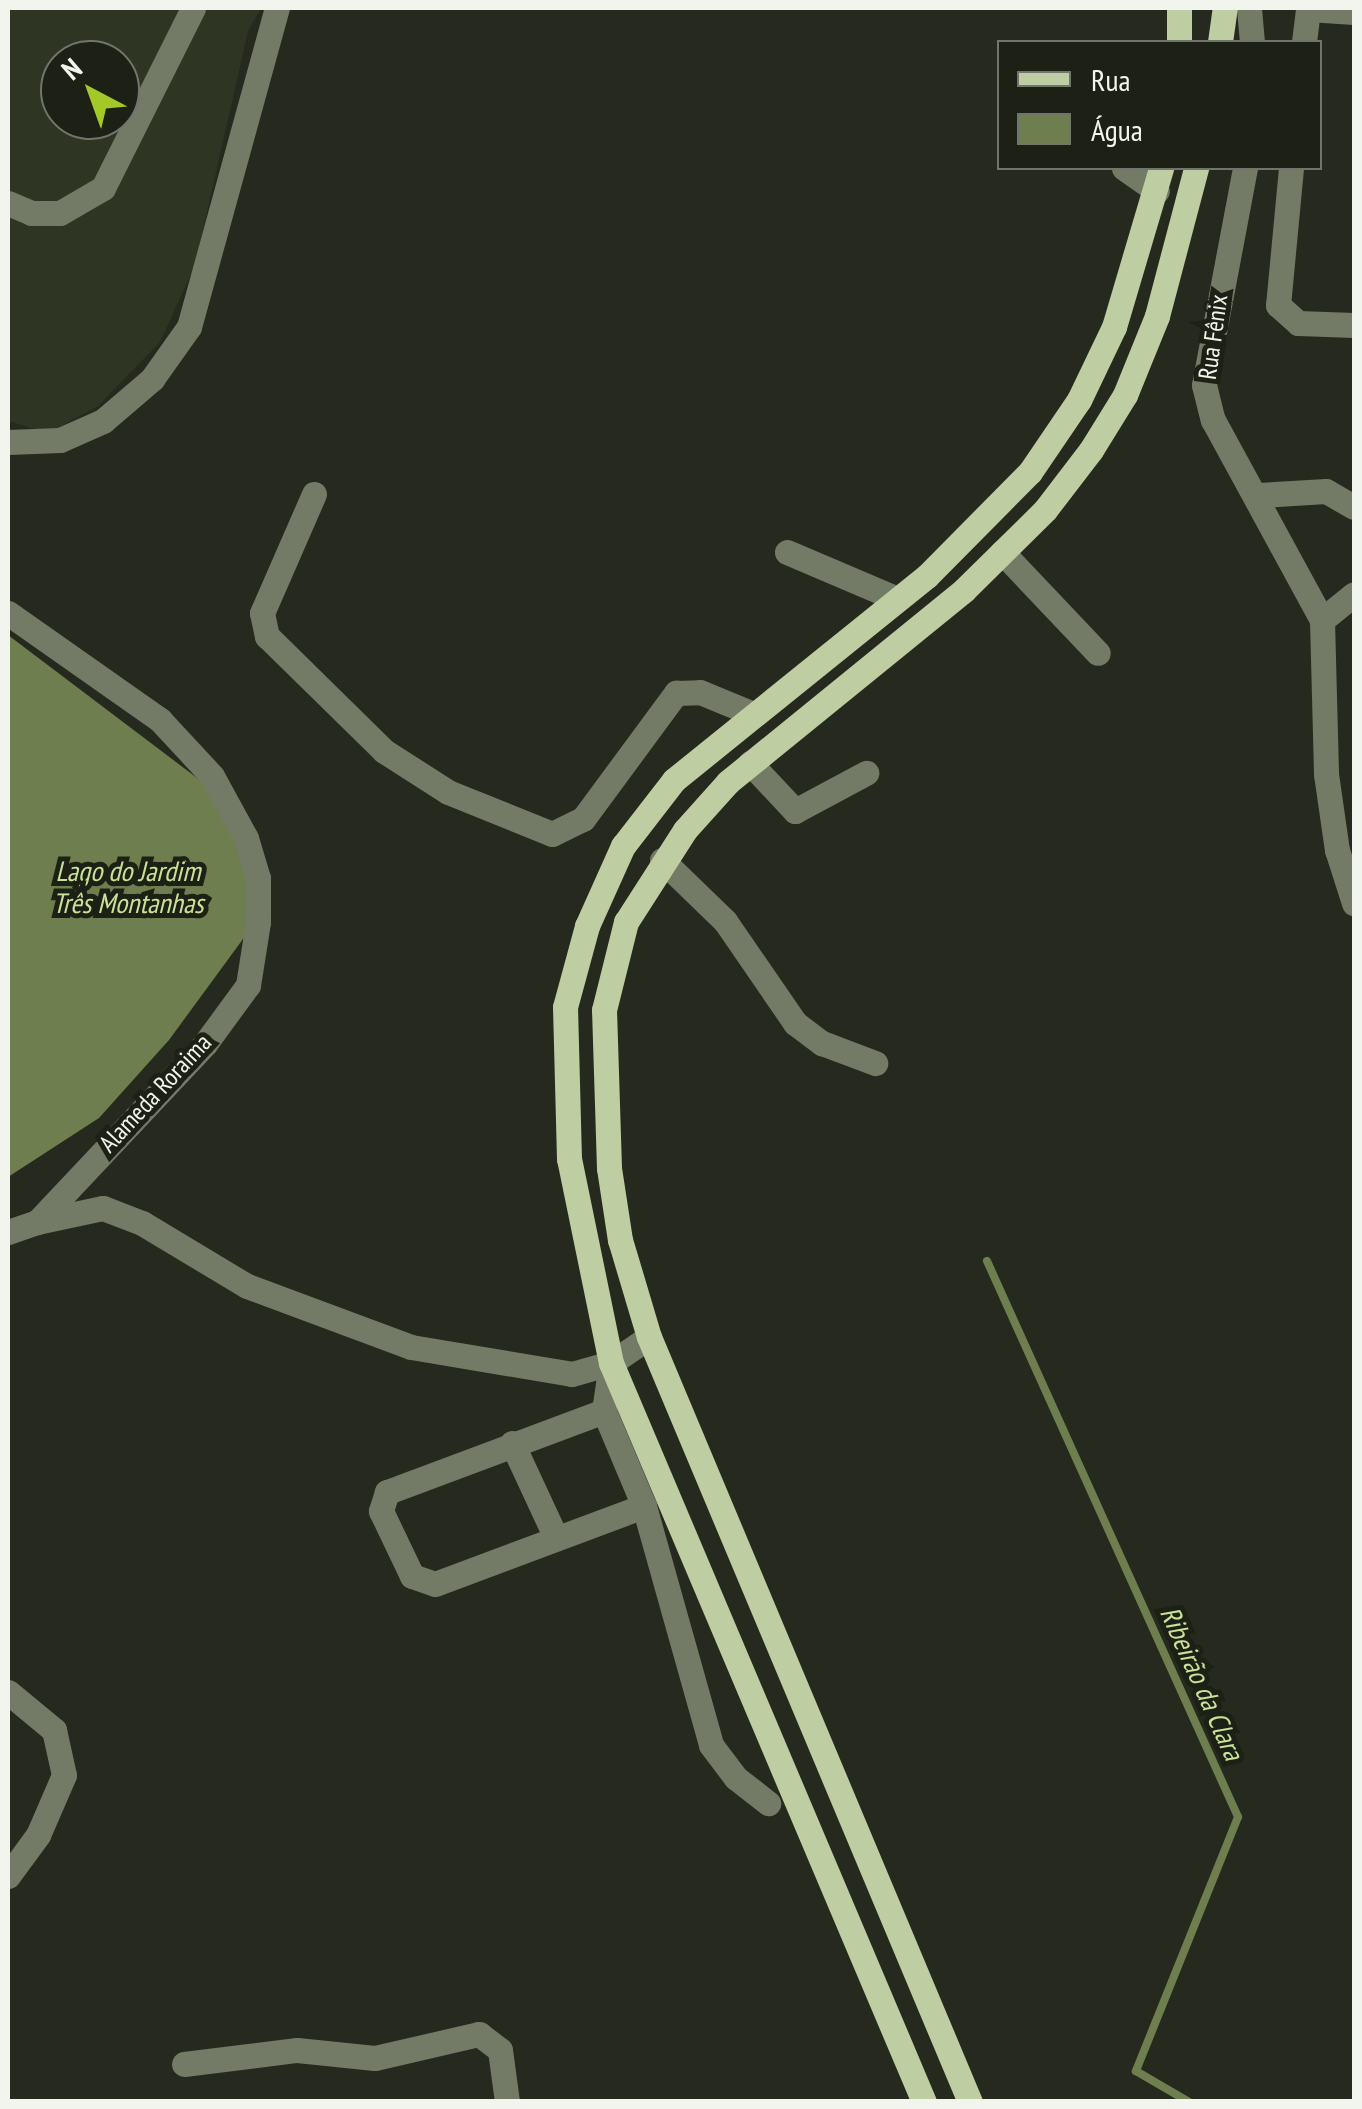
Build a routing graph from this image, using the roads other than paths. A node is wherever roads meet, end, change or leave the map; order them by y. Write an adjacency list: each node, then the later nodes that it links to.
1 (193, 8): 15 (street)
2 (277, 8): 17 (street)
3 (1179, 8): 7 (main road)
4 (1225, 8): 8 (main road)
5 (1308, 8): 6 (street); 9 (street)
6 (1354, 12)
7 (1179, 40)
8 (1220, 40)
9 (1304, 40)
10 (1130, 170): 14 (street)
11 (1195, 170): 22 (main road)
12 (1245, 170): 19 (street, Rua Fênix)
13 (1291, 170): 16 (street)
14 (1159, 179): 24 (main road)
15 (8, 204)
16 (1354, 326)
17 (8, 442)
18 (314, 494): 28 (street)
19 (1259, 495): 20 (street); 26 (street, Rua Fênix)
20 (1354, 506)
21 (787, 552): 24 (street)
22 (1002, 552): 27 (street); 29 (main road)
23 (1354, 594): 26 (street)
24 (897, 600): 28 (main road)
25 (8, 613): 34 (street, Alameda Roraima)
26 (1322, 620): 32 (street, Rua Fênix)
27 (1098, 653)
28 (750, 712): 37 (main road)
29 (750, 763): 30 (street); 31 (main road)
30 (866, 773)
31 (662, 860): 33 (street); 36 (main road)
32 (1354, 903)
33 (876, 1063)
34 (37, 1222): 35 (street, Alameda Roraima); 37 (street)
35 (8, 1232)
36 (649, 1337): 37 (street); 46 (main road)
37 (610, 1363): 38 (street); 48 (main road)
38 (604, 1411): 39 (street); 40 (street)
39 (512, 1443): 41 (street); 41 (street)
40 (644, 1506): 41 (street); 43 (street)
41 (556, 1538)
42 (8, 1692): 44 (street)
43 (768, 1802)
44 (8, 1876)
45 (184, 2064): 47 (street)
46 (967, 2096)
47 (506, 2102)
48 (924, 2102)

